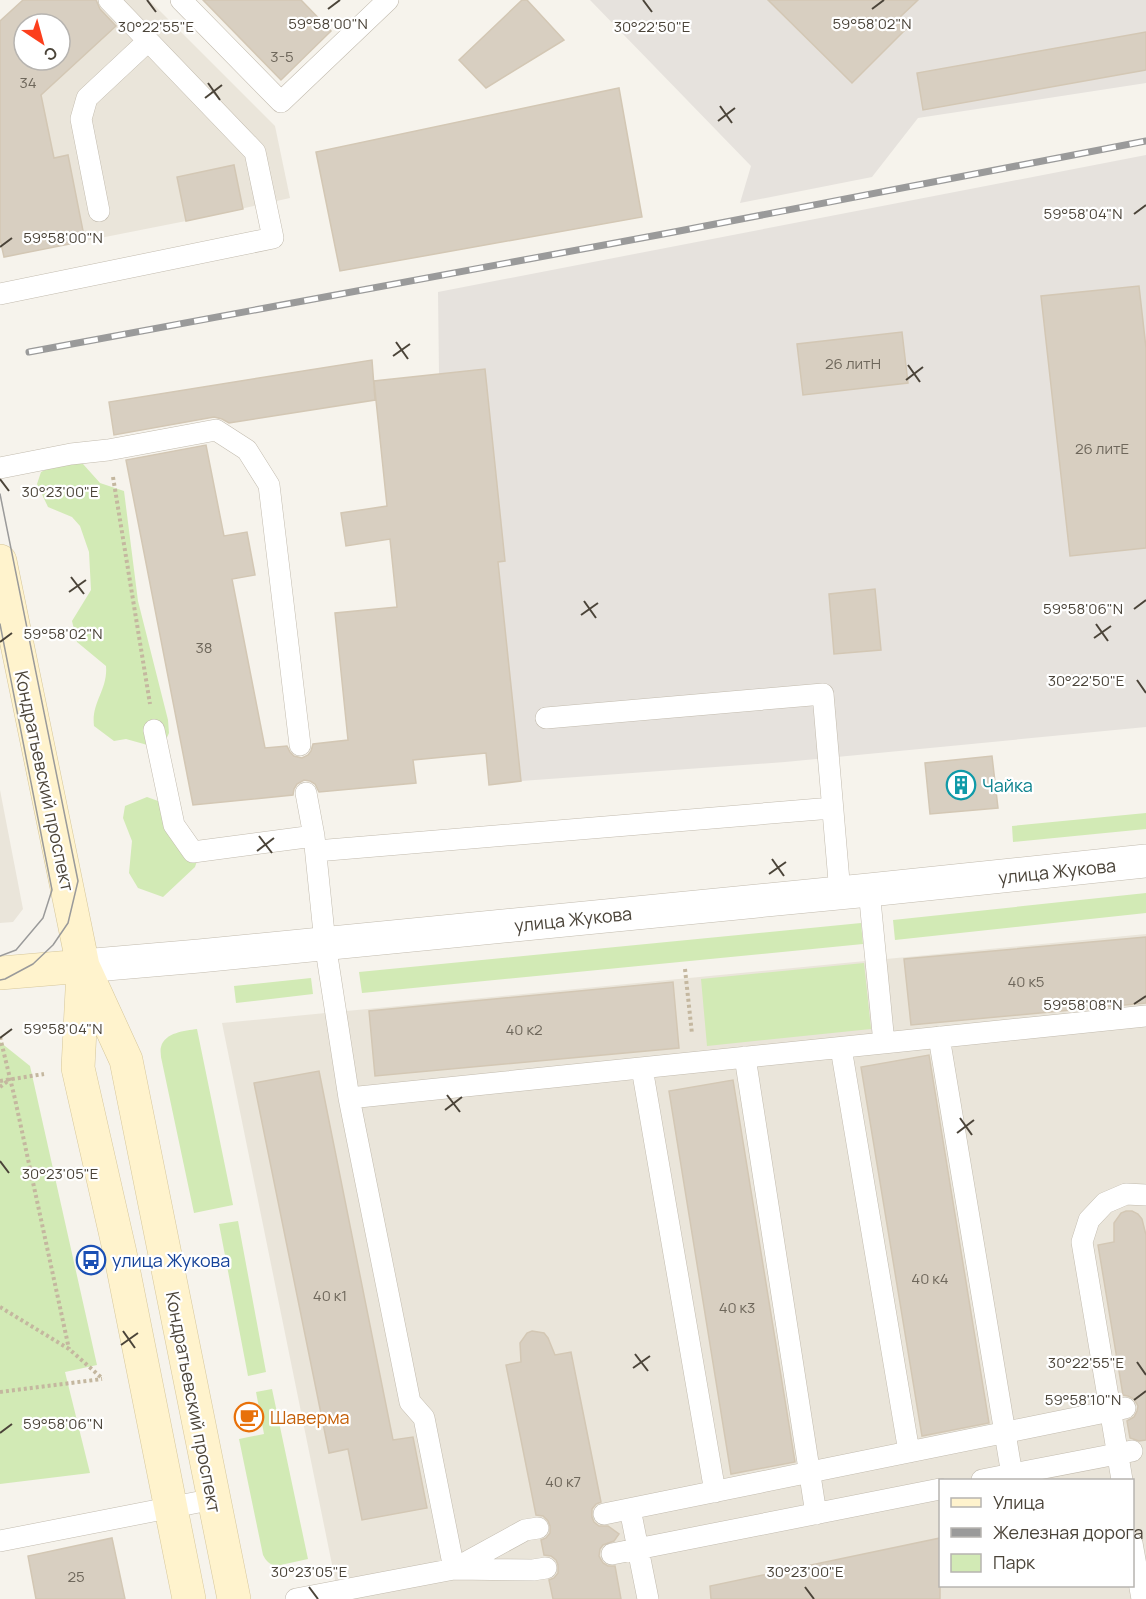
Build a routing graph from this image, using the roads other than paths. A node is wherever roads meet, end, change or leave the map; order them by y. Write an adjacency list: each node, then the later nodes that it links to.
1 (109, 0): 4 (lane)
2 (181, 0): 3 (lane)
3 (388, 0)
4 (148, 40): 5 (lane); 6 (lane)
5 (99, 211)
6 (0, 294)
7 (0, 468): 12 (lane)
8 (0, 561): 9 (main road, Кондратьевский проспект)
9 (6, 623): 19 (main road, Кондратьевский проспект)
10 (546, 718): 14 (lane)
11 (154, 730): 15 (lane)
12 (300, 745)
13 (306, 794): 15 (lane)
14 (832, 808): 15 (lane); 17 (lane)
15 (315, 844): 18 (lane)
16 (1146, 861): 17 (street, улица Жукова)
17 (854, 892): 18 (street, улица Жукова); 23 (lane)
18 (325, 943): 19 (street, улица Жукова); 27 (lane)
19 (83, 966): 20 (main road, улица Жукова); 39 (main road, Кондратьевский проспект); 40 (main road, Кондратьевский проспект)
20 (0, 973)
21 (1146, 1016): 22 (lane)
22 (939, 1037): 23 (lane); 30 (lane)
23 (884, 1043): 24 (lane)
24 (841, 1048): 25 (lane); 31 (lane)
25 (745, 1057): 26 (lane); 33 (lane)
26 (642, 1068): 27 (lane); 38 (lane)
27 (349, 1098): 50 (lane)
28 (1146, 1195): 29 (lane)
29 (1118, 1410): 30 (lane); 32 (lane)
30 (1005, 1433): 31 (lane); 34 (lane)
31 (909, 1452): 33 (lane)
32 (1125, 1452): 34 (lane); 36 (lane)
33 (810, 1473): 38 (lane); 43 (lane)
34 (1012, 1475): 35 (lane)
35 (988, 1479)
36 (1122, 1479)
37 (939, 1489): 43 (lane)
38 (715, 1492): 41 (lane)
39 (214, 1499): 40 (lane); 52 (main road, Кондратьевский проспект)
40 (171, 1508): 45 (lane); 51 (main road, Кондратьевский проспект)
41 (630, 1509): 42 (lane); 46 (lane)
42 (604, 1514)
43 (816, 1514): 46 (lane)
44 (538, 1528): 50 (lane)
45 (0, 1541)
46 (638, 1549): 47 (lane); 54 (lane)
47 (612, 1554)
48 (1134, 1554): 55 (lane)
49 (546, 1568): 50 (lane)
50 (454, 1569): 53 (lane)
51 (189, 1599)
52 (234, 1599)
53 (296, 1599)
54 (648, 1599)
55 (1142, 1599)

